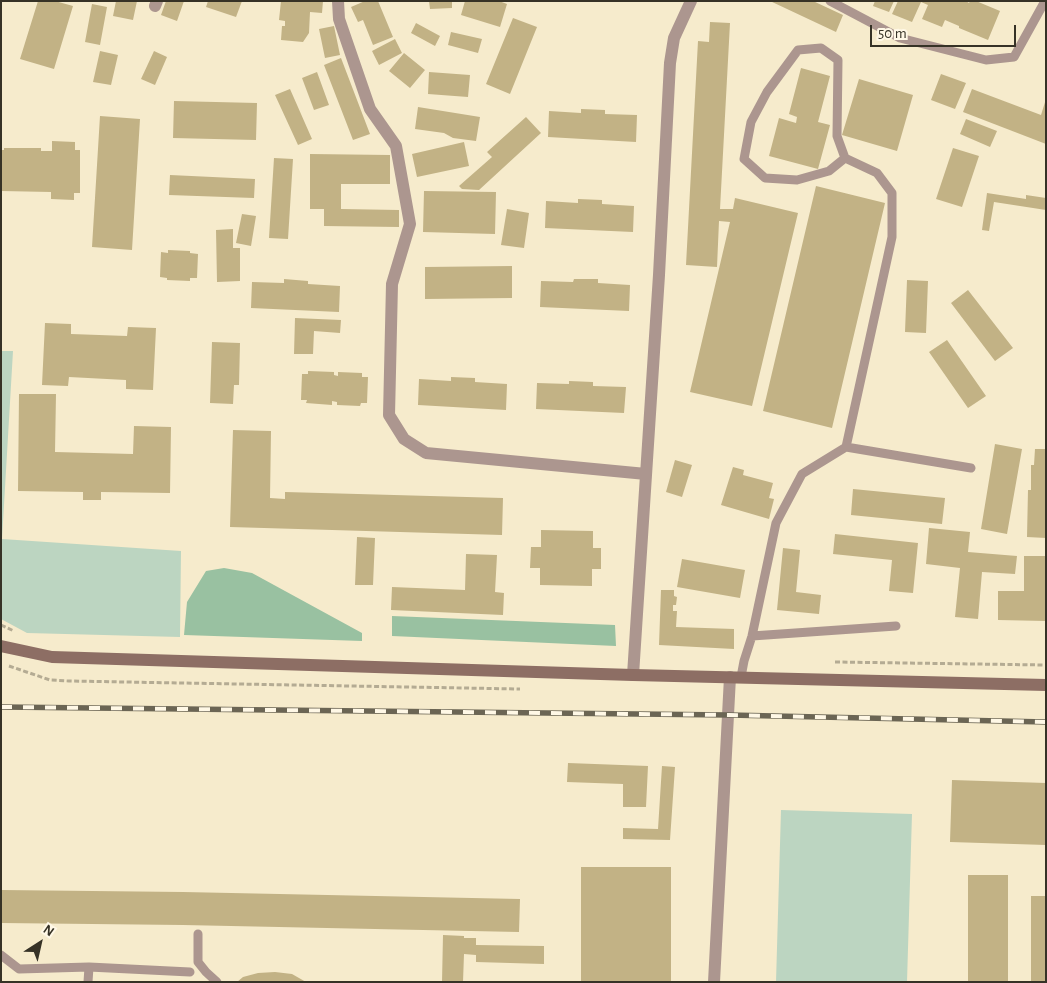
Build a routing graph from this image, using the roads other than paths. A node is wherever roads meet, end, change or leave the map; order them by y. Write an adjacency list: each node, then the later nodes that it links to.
1 (338, 1): 8 (street)
2 (690, 1): 8 (street)
3 (830, 1): 4 (lane)
4 (1045, 1)
5 (845, 158): 5 (lane); 6 (lane)
6 (846, 447): 7 (lane); 10 (lane)
7 (971, 468)
8 (646, 474): 12 (street)
9 (896, 626): 10 (lane)
10 (752, 636): 13 (lane)
11 (1, 646): 12 (main road)
12 (633, 674): 13 (main road)
13 (736, 677): 14 (main road); 22 (street)
14 (1046, 684)
15 (198, 934): 17 (lane)
16 (1, 955): 18 (lane)
17 (198, 962): 19 (lane); 21 (lane)
18 (89, 967): 19 (lane); 20 (lane)
19 (190, 977)
20 (88, 982)
21 (217, 982)
22 (714, 982)

